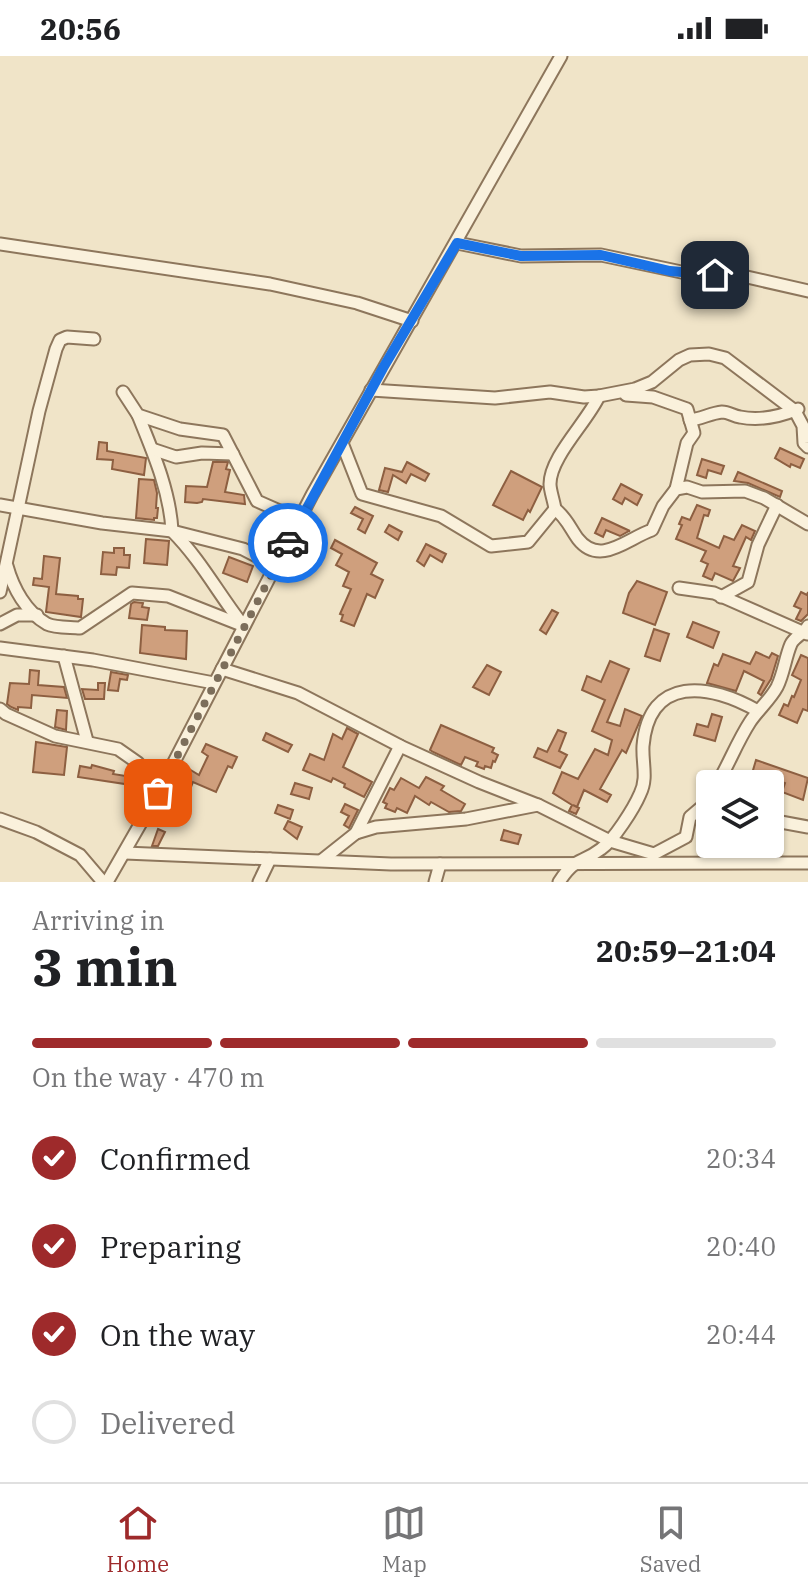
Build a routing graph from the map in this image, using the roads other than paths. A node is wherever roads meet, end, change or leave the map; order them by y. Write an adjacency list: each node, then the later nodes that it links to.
1 (561, 56): 2 (street)
2 (457, 243): 4 (street); 5 (street)
3 (0, 244): 5 (street)
4 (808, 291)
5 (412, 321): 7 (street)
6 (94, 339): 22 (street)
7 (371, 390): 10 (street); 14 (street)
8 (123, 392): 12 (street)
9 (618, 394): 10 (street); 11 (street); 13 (street)
10 (599, 396): 21 (street)
11 (798, 409): 13 (street); 15 (street)
12 (138, 415): 16 (street); 17 (street)
13 (690, 420): 18 (street)
14 (342, 443): 21 (street); 23 (street)
15 (808, 447)
16 (152, 449): 17 (street); 25 (street)
17 (233, 454): 23 (street)
18 (676, 489): 20 (street); 21 (street)
19 (0, 505): 22 (street)
20 (777, 505): 24 (street); 31 (street)
21 (555, 509)
22 (18, 510): 25 (street); 26 (street)
23 (300, 520): 28 (street)
24 (808, 524)
25 (172, 531): 28 (street); 34 (street)
26 (5, 544): 27 (street)
27 (6, 563): 30 (street); 32 (street)
28 (276, 566): 34 (street)
29 (679, 588): 31 (street)
30 (0, 592)
31 (721, 597): 35 (street)
32 (37, 615): 33 (street); 34 (street)
33 (0, 624)
34 (244, 626): 38 (street)
35 (807, 631): 41 (street)
36 (0, 648): 37 (street)
37 (64, 656): 39 (street); 42 (street)
38 (222, 669): 39 (street); 43 (street)
39 (214, 683): 45 (street)
40 (0, 709): 42 (street)
41 (758, 711): 44 (street); 52 (street)
42 (87, 741): 45 (street)
43 (400, 746): 46 (street); 51 (street)
44 (724, 770)
45 (158, 793): 53 (street)
46 (538, 805): 51 (street); 52 (street)
47 (696, 813): 52 (street)
48 (0, 819): 59 (street)
49 (784, 823): 50 (street)
50 (808, 827)
51 (356, 833): 55 (street)
52 (610, 841): 58 (street)
53 (125, 853): 54 (street); 59 (street)
54 (270, 859): 55 (street); 60 (street)
55 (322, 860): 57 (street)
56 (808, 863): 58 (street)
57 (440, 864): 58 (street); 61 (street)
58 (570, 865): 62 (street)
59 (105, 882)
60 (259, 882)
61 (435, 882)
62 (559, 882)

